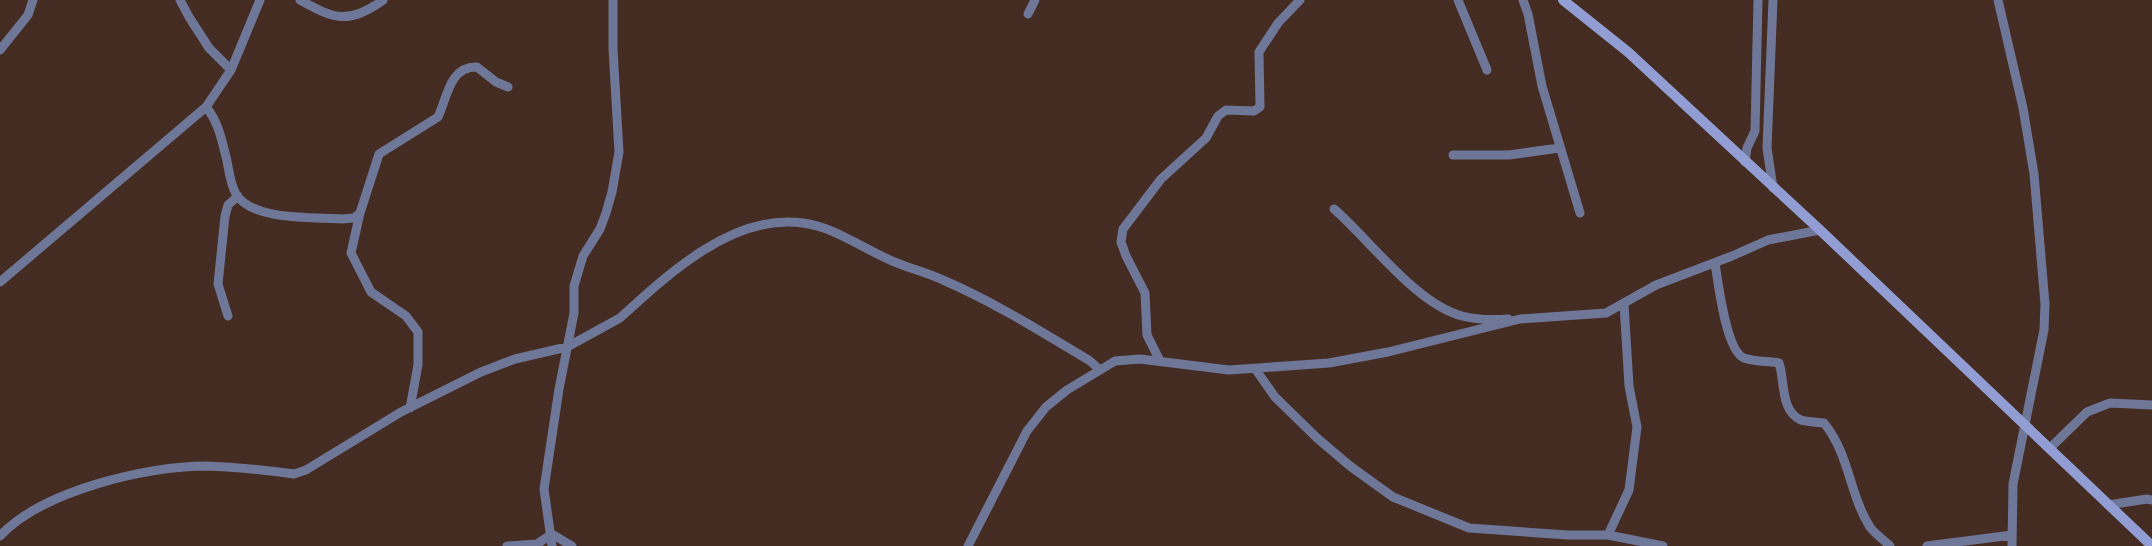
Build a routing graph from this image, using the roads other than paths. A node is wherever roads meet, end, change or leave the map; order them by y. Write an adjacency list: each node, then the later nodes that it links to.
1 (33, 0): 18 (street)
2 (180, 0): 19 (street)
3 (260, 0): 19 (street)
4 (300, 0): 5 (street)
5 (382, 0)
6 (613, 0): 39 (street)
7 (1035, 0): 15 (street)
8 (1300, 0): 40 (street)
9 (1458, 0): 20 (street)
10 (1523, 0): 25 (street)
11 (1563, 0): 27 (main road)
12 (1758, 0): 16 (street)
13 (1773, 0): 17 (street)
14 (1998, 0): 45 (street)
15 (1028, 14)
16 (1757, 28): 17 (street); 21 (street)
17 (1772, 28): 22 (street)
18 (0, 50)
19 (231, 70): 24 (street)
20 (1487, 70)
21 (1757, 74): 22 (street); 27 (street)
22 (1770, 74): 28 (street)
23 (508, 87): 31 (street)
24 (206, 106): 29 (street); 35 (street)
25 (1559, 148): 26 (street); 32 (street)
26 (1453, 156)
27 (1745, 162): 28 (main road)
28 (1773, 188): 33 (main road)
29 (238, 196): 31 (street); 37 (street)
30 (1334, 209): 38 (street)
31 (360, 213): 44 (street)
32 (1580, 213)
33 (1820, 230): 34 (street); 45 (main road)
34 (1714, 263): 36 (street); 58 (street)
35 (1, 278)
36 (1624, 304): 38 (street); 50 (street)
37 (228, 316)
38 (1520, 319): 42 (street)
39 (567, 346): 41 (street); 44 (street); 49 (street)
40 (1160, 361): 41 (street); 42 (street)
41 (1100, 369): 53 (street)
42 (1256, 370): 50 (street)
43 (2152, 405): 46 (street)
44 (410, 408): 52 (street)
45 (2024, 423): 46 (main road); 51 (street)
46 (2050, 448): 48 (main road)
47 (2152, 500): 48 (street)
48 (2108, 505): 61 (main road)
49 (552, 534): 54 (street); 55 (street); 56 (street)
50 (1608, 535): 57 (street)
51 (2012, 535): 59 (street); 60 (street)
52 (0, 536)
53 (970, 545)
54 (507, 546)
55 (552, 546)
56 (572, 546)
57 (1663, 546)
58 (1890, 546)
59 (1927, 546)
60 (2012, 546)
61 (2152, 546)

